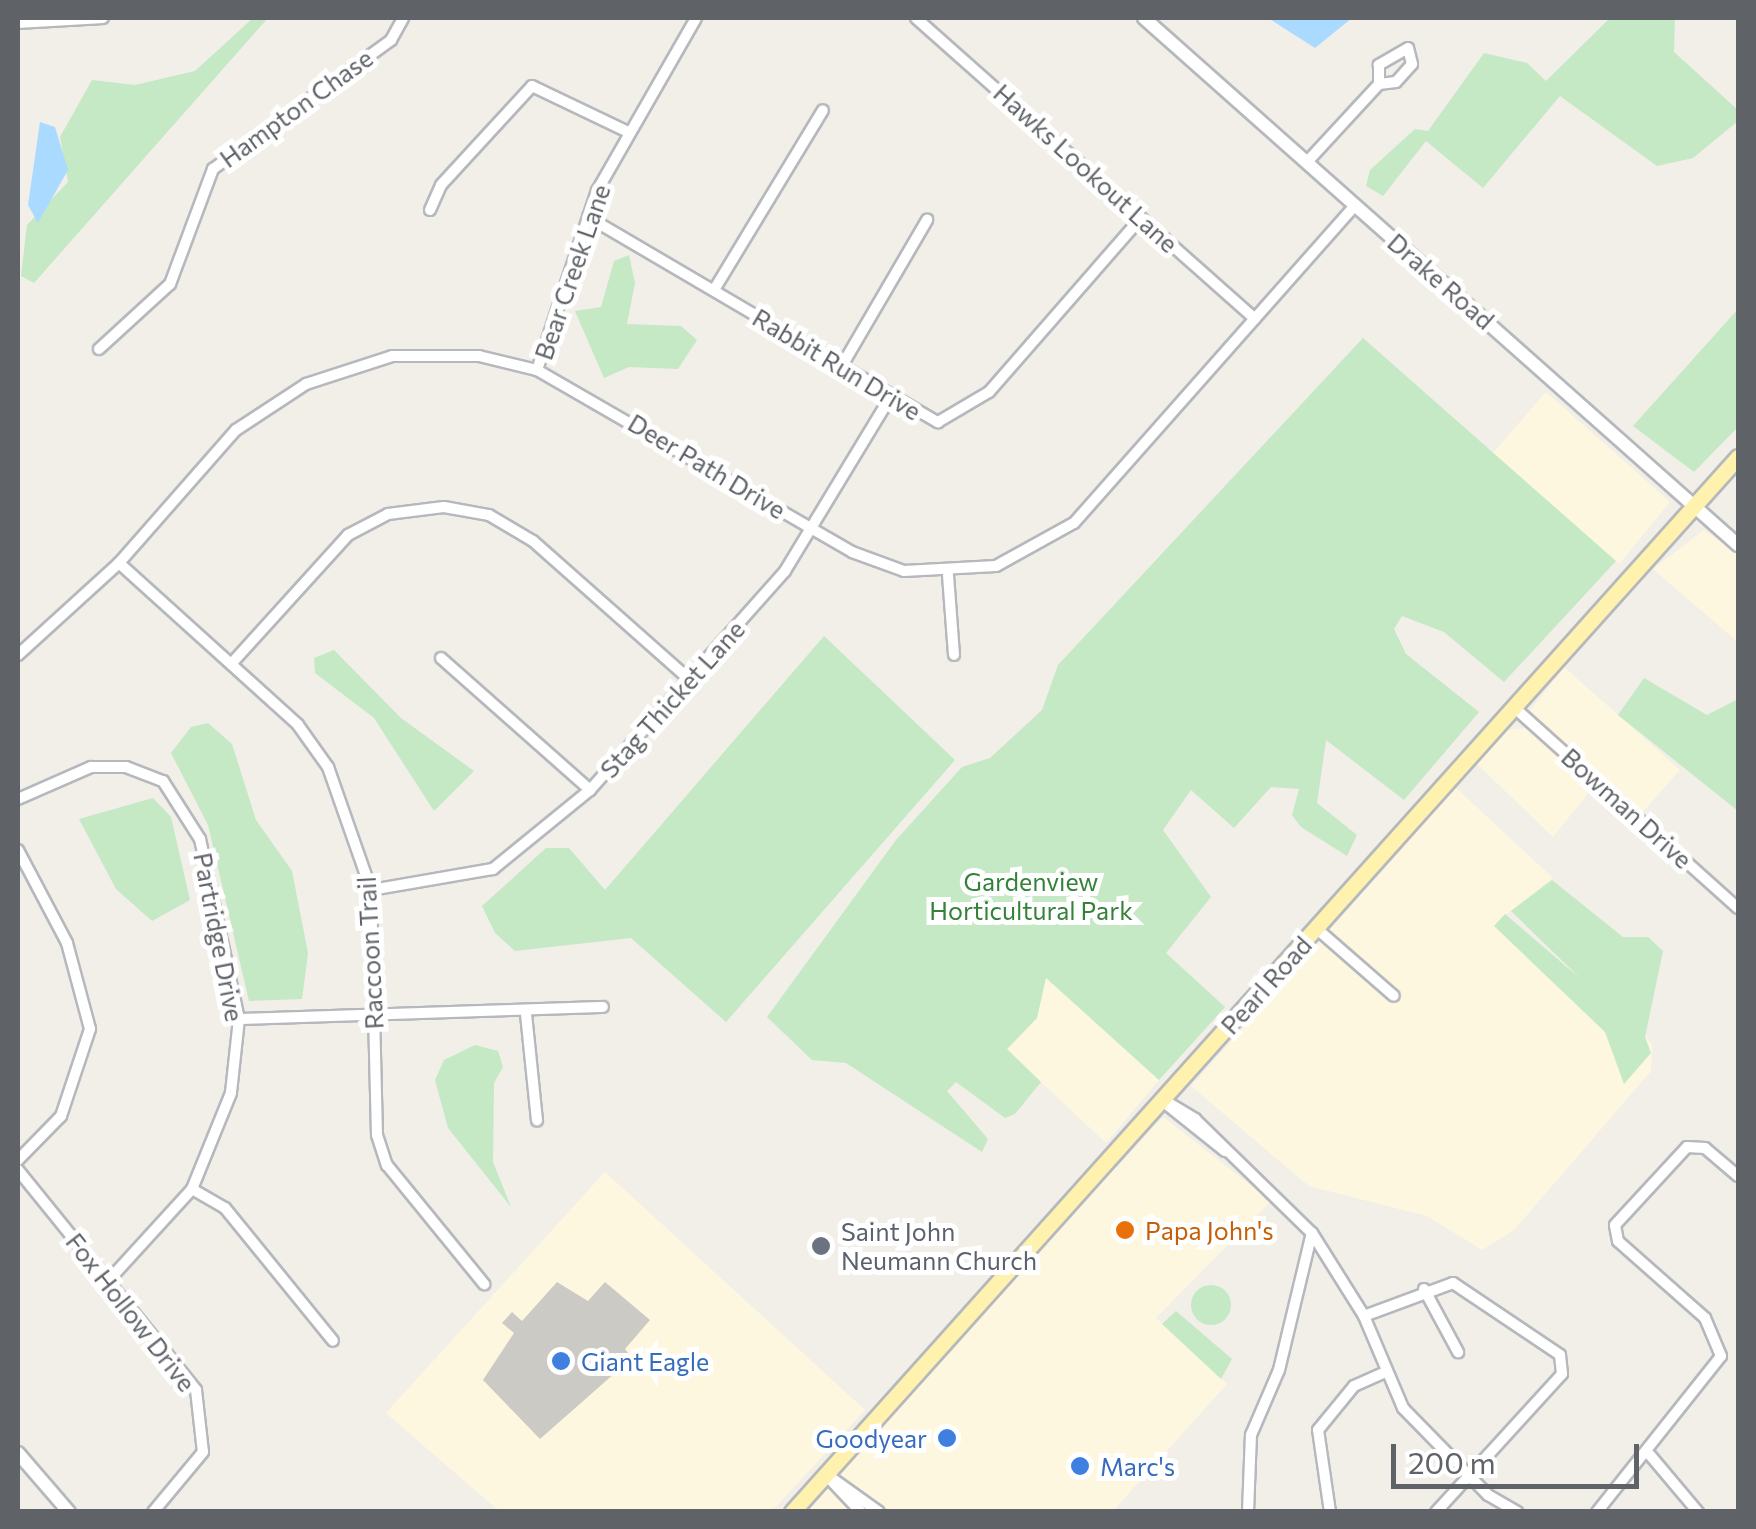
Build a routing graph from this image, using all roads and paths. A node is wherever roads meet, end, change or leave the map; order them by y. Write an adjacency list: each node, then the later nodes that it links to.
1 (103, 18): 6 (street)
2 (404, 18): 18 (street, Hampton Chase)
3 (916, 18): 14 (street, Hawks Lookout Lane)
4 (1144, 18): 10 (street, Drake Road)
5 (693, 19): 9 (street, Bear Creek Lane)
6 (18, 23)
7 (1380, 84): 10 (street)
8 (824, 110): 16 (street)
9 (628, 132): 12 (street); 13 (street, Bear Creek Lane)
10 (1307, 162): 11 (street, Drake Road)
11 (1355, 205): 17 (street, Deer Path Drive); 23 (street, Drake Road)
12 (430, 210)
13 (588, 217): 16 (street, Rabbit Run Drive); 20 (street, Bear Creek Lane)
14 (1142, 218): 17 (street, Hawks Lookout Lane); 21 (street, Rabbit Run Drive)
15 (927, 220): 19 (street)
16 (714, 290): 19 (street, Rabbit Run Drive)
17 (1255, 318): 27 (street, Deer Path Drive)
18 (100, 349)
19 (840, 368): 21 (street, Rabbit Run Drive)
20 (537, 370): 24 (street, Deer Path Drive); 26 (street, Deer Path Drive)
21 (889, 400): 24 (street, Stag Thicket Lane)
22 (1738, 457): 23 (main road, Pearl Road)
23 (1694, 507): 25 (street, Drake Road); 33 (main road, Pearl Road)
24 (812, 530): 27 (street, Deer Path Drive); 32 (street, Stag Thicket Lane)
25 (1738, 545)
26 (119, 563): 28 (street, Deer Path Drive); 31 (street, Raccoon Trail)
27 (948, 575): 29 (street)
28 (18, 655)
29 (954, 655)
30 (442, 658): 34 (street)
31 (232, 663): 32 (street); 37 (street, Raccoon Trail)
32 (690, 680): 34 (street, Stag Thicket Lane)
33 (1516, 708): 38 (street, Bowman Drive); 39 (main road, Pearl Road)
34 (590, 790): 37 (street, Stag Thicket Lane)
35 (18, 798): 44 (street, Partridge Drive)
36 (18, 850): 47 (street)
37 (371, 890): 43 (street, Raccoon Trail)
38 (1738, 908)
39 (1316, 928): 40 (street); 45 (main road, Pearl Road)
40 (1394, 996)
41 (603, 1007): 42 (street)
42 (526, 1014): 43 (street); 46 (street)
43 (374, 1016): 44 (street); 53 (street, Raccoon Trail)
44 (239, 1019): 50 (street, Partridge Drive)
45 (1162, 1099): 51 (street); 61 (main road, Pearl Road)
46 (537, 1120)
47 (18, 1160)
48 (18, 1170): 52 (street, Fox Hollow Drive)
49 (1738, 1176): 60 (street)
50 (192, 1189): 52 (street, Partridge Drive); 56 (street)
51 (1312, 1233): 55 (street); 68 (street)
52 (109, 1280): 64 (street, Fox Hollow Drive)
53 (484, 1284)
54 (1424, 1289): 55 (street); 57 (street); 62 (street)
55 (1364, 1316): 58 (street)
56 (333, 1341)
57 (1458, 1352)
58 (1383, 1373): 62 (street); 69 (street)
59 (18, 1452): 63 (street)
60 (1650, 1454): 72 (street); 73 (street)
61 (826, 1474): 65 (main road, Pearl Road); 66 (street); 67 (street)
62 (1473, 1478): 70 (street); 71 (street)
63 (68, 1512)
64 (153, 1512)
65 (792, 1512)
66 (861, 1512)
67 (878, 1512)
68 (1248, 1512)
69 (1330, 1512)
70 (1436, 1512)
71 (1516, 1512)
72 (1597, 1512)
73 (1698, 1512)

